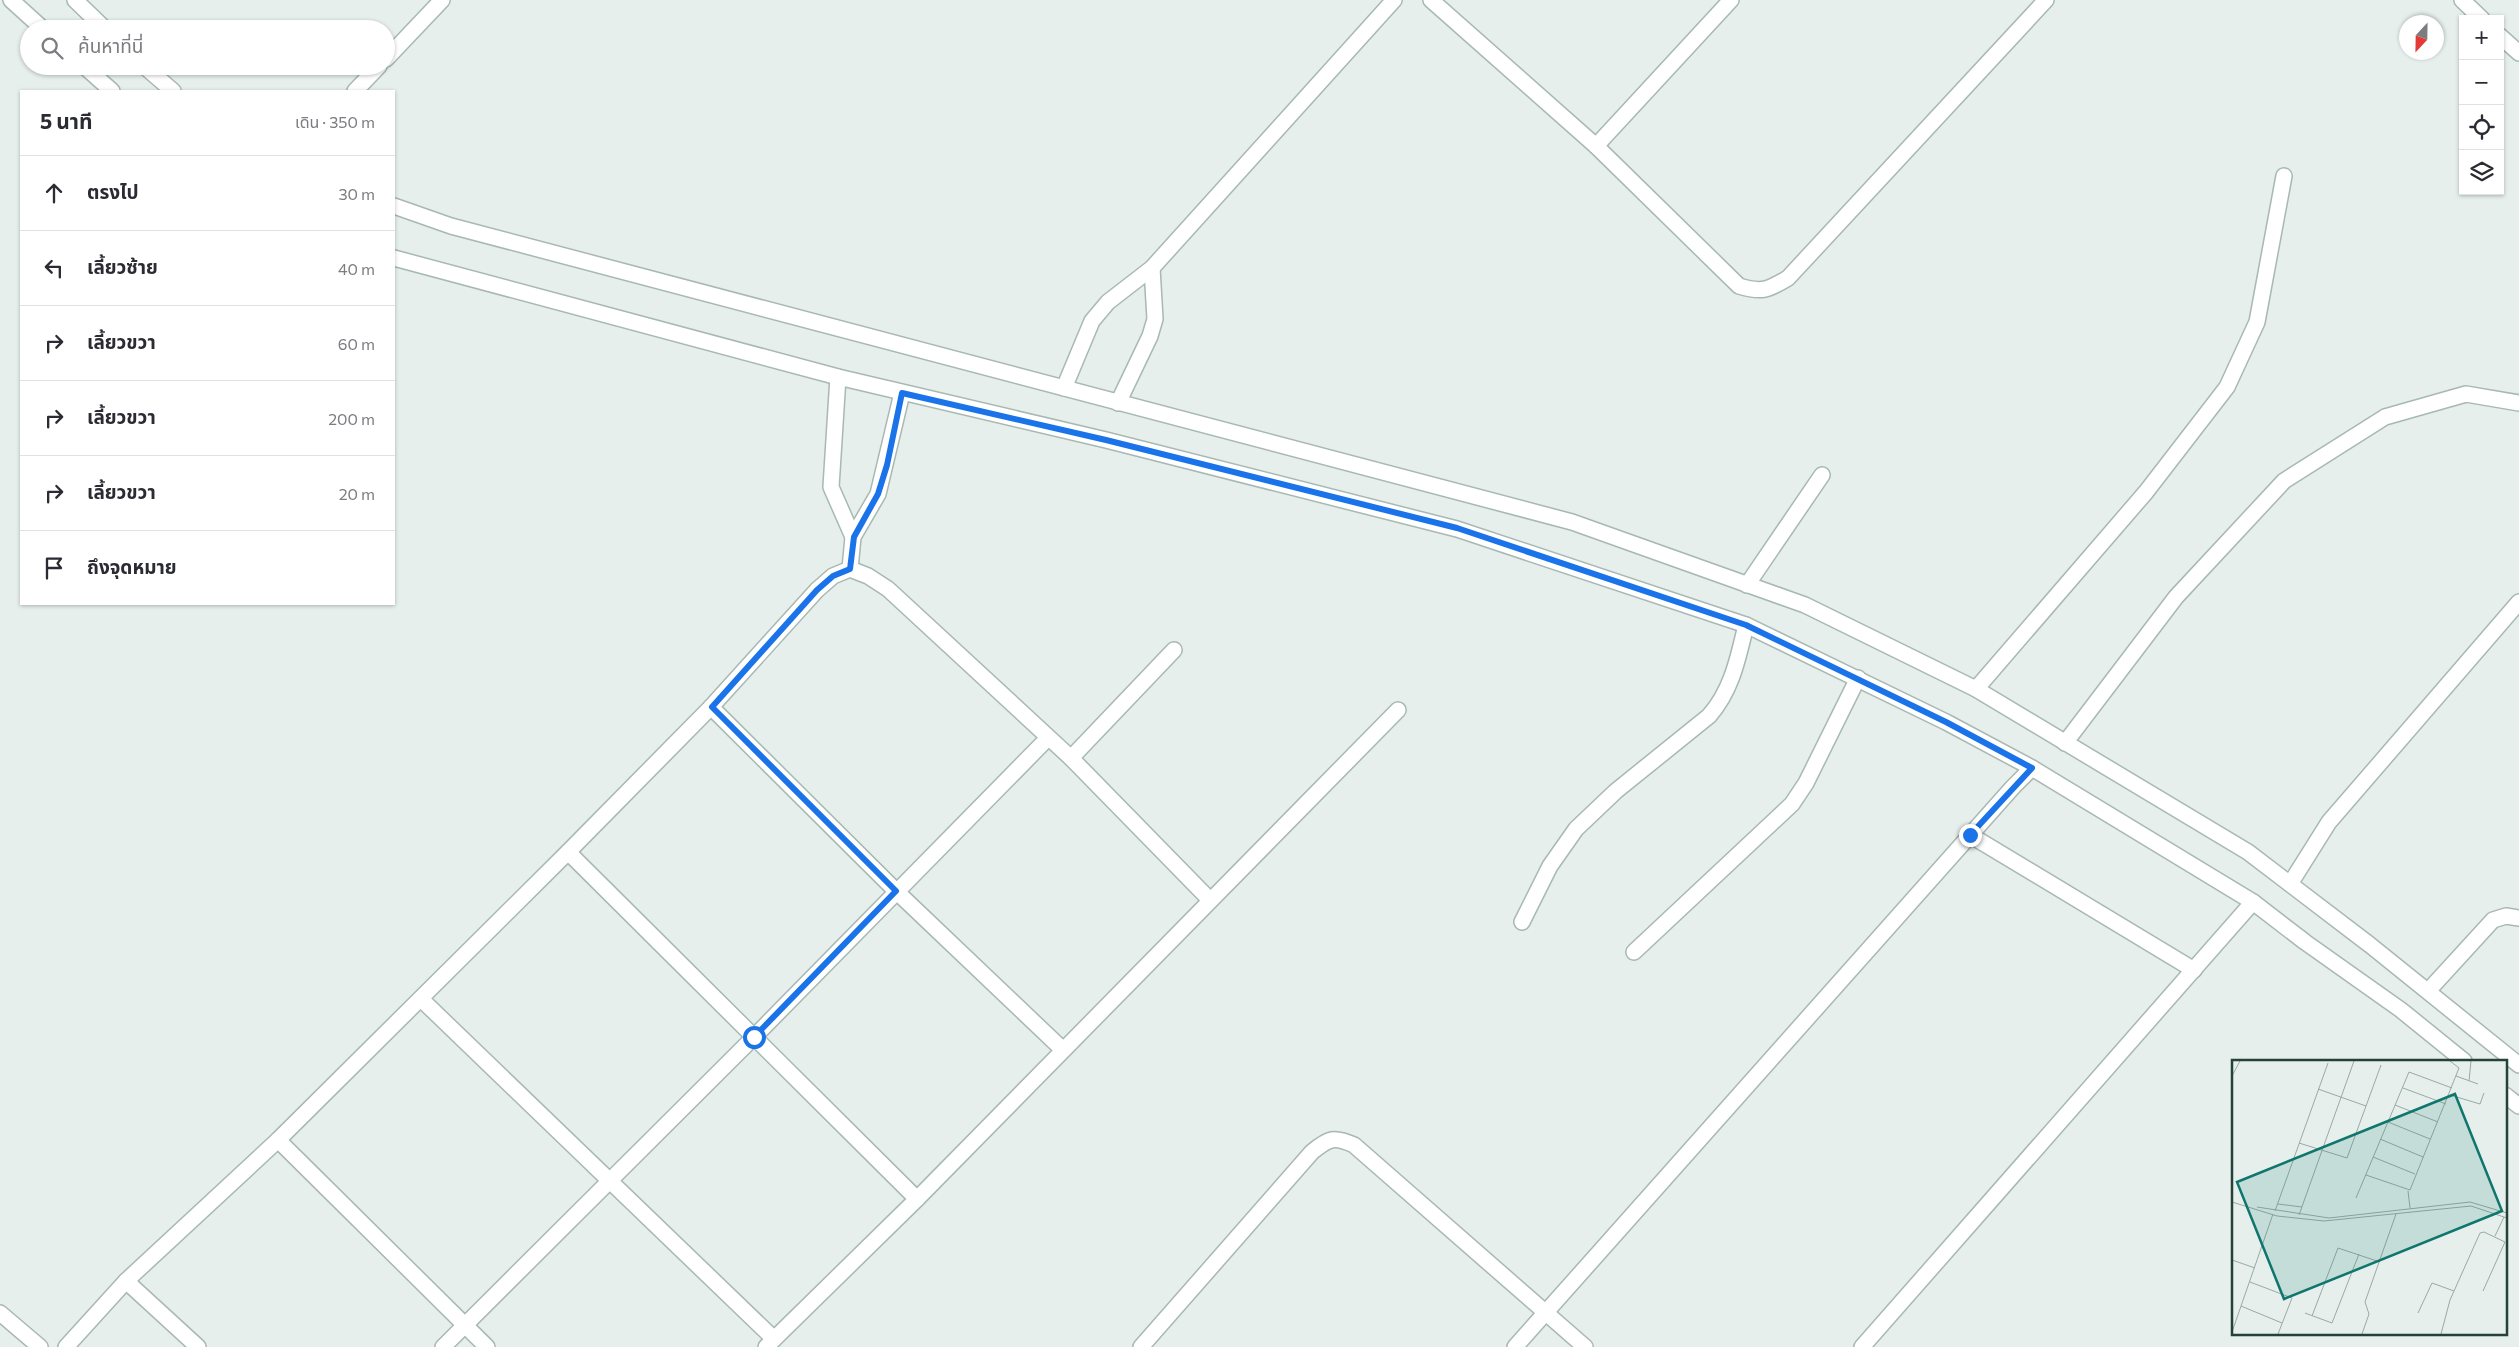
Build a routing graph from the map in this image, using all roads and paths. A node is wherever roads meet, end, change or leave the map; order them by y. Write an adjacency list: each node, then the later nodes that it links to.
1 (11, 0): 10 (street)
2 (75, 0): 11 (street)
3 (442, 0): 13 (street)
4 (1394, 0): 25 (street)
5 (1431, 0): 21 (street)
6 (1731, 0): 21 (street)
7 (2046, 0): 21 (street)
8 (2462, 0): 9 (street)
9 (2478, 15)
10 (33, 20)
11 (96, 20)
12 (2504, 40): 14 (street)
13 (395, 50)
14 (2519, 53)
15 (94, 75): 18 (street)
16 (154, 75): 19 (street)
17 (371, 75): 20 (street)
18 (111, 90)
19 (172, 90)
20 (356, 90)
21 (1596, 146)
22 (2284, 176): 39 (street)
23 (395, 206): 27 (street)
24 (395, 258): 26 (street)
25 (1152, 268): 27 (street); 30 (street)
26 (838, 377): 28 (street); 32 (street)
27 (1064, 388): 30 (street)
28 (902, 393): 32 (street); 36 (street)
29 (2519, 402): 43 (street)
30 (1118, 403): 34 (street)
31 (1822, 475): 34 (street)
32 (854, 537): 33 (street)
33 (850, 569): 40 (street); 42 (street)
34 (1747, 584): 39 (street)
35 (2519, 602): 48 (street)
36 (1746, 625): 38 (street); 53 (street)
37 (1174, 650): 44 (street)
38 (1858, 678): 45 (street); 54 (street)
39 (1976, 689): 43 (street)
40 (712, 707): 47 (street); 49 (street)
41 (1398, 710): 50 (street)
42 (1048, 738): 44 (street); 49 (street)
43 (2065, 742): 48 (street)
44 (1071, 758): 50 (street)
45 (2032, 768): 46 (street); 51 (street)
46 (1970, 835): 55 (street); 68 (street)
47 (568, 852): 57 (street); 58 (street)
48 (2290, 884): 56 (street)
49 (896, 891): 58 (street); 59 (street)
50 (1209, 899): 59 (street)
51 (2253, 902): 55 (street); 60 (street)
52 (2519, 918): 56 (street)
53 (1522, 922)
54 (1634, 952)
55 (2194, 970): 80 (street)
56 (2428, 991): 61 (street)
57 (421, 999): 64 (street); 65 (street)
58 (754, 1037): 65 (street); 66 (street)
59 (1062, 1050): 66 (street)
60 (2463, 1060)
61 (2519, 1065)
62 (2506, 1096): 63 (street)
63 (2519, 1106)
64 (278, 1140): 67 (street); 70 (street)
65 (610, 1179): 70 (street); 71 (street)
66 (917, 1199): 71 (street)
67 (126, 1281): 73 (street); 74 (street)
68 (1546, 1312): 77 (street); 78 (street); 79 (street)
69 (0, 1313): 72 (street)
70 (465, 1326): 75 (street); 76 (street)
71 (770, 1343)
72 (40, 1347)
73 (66, 1347)
74 (198, 1347)
75 (443, 1347)
76 (487, 1347)
77 (1141, 1347)
78 (1515, 1347)
79 (1585, 1347)
80 (1862, 1347)

